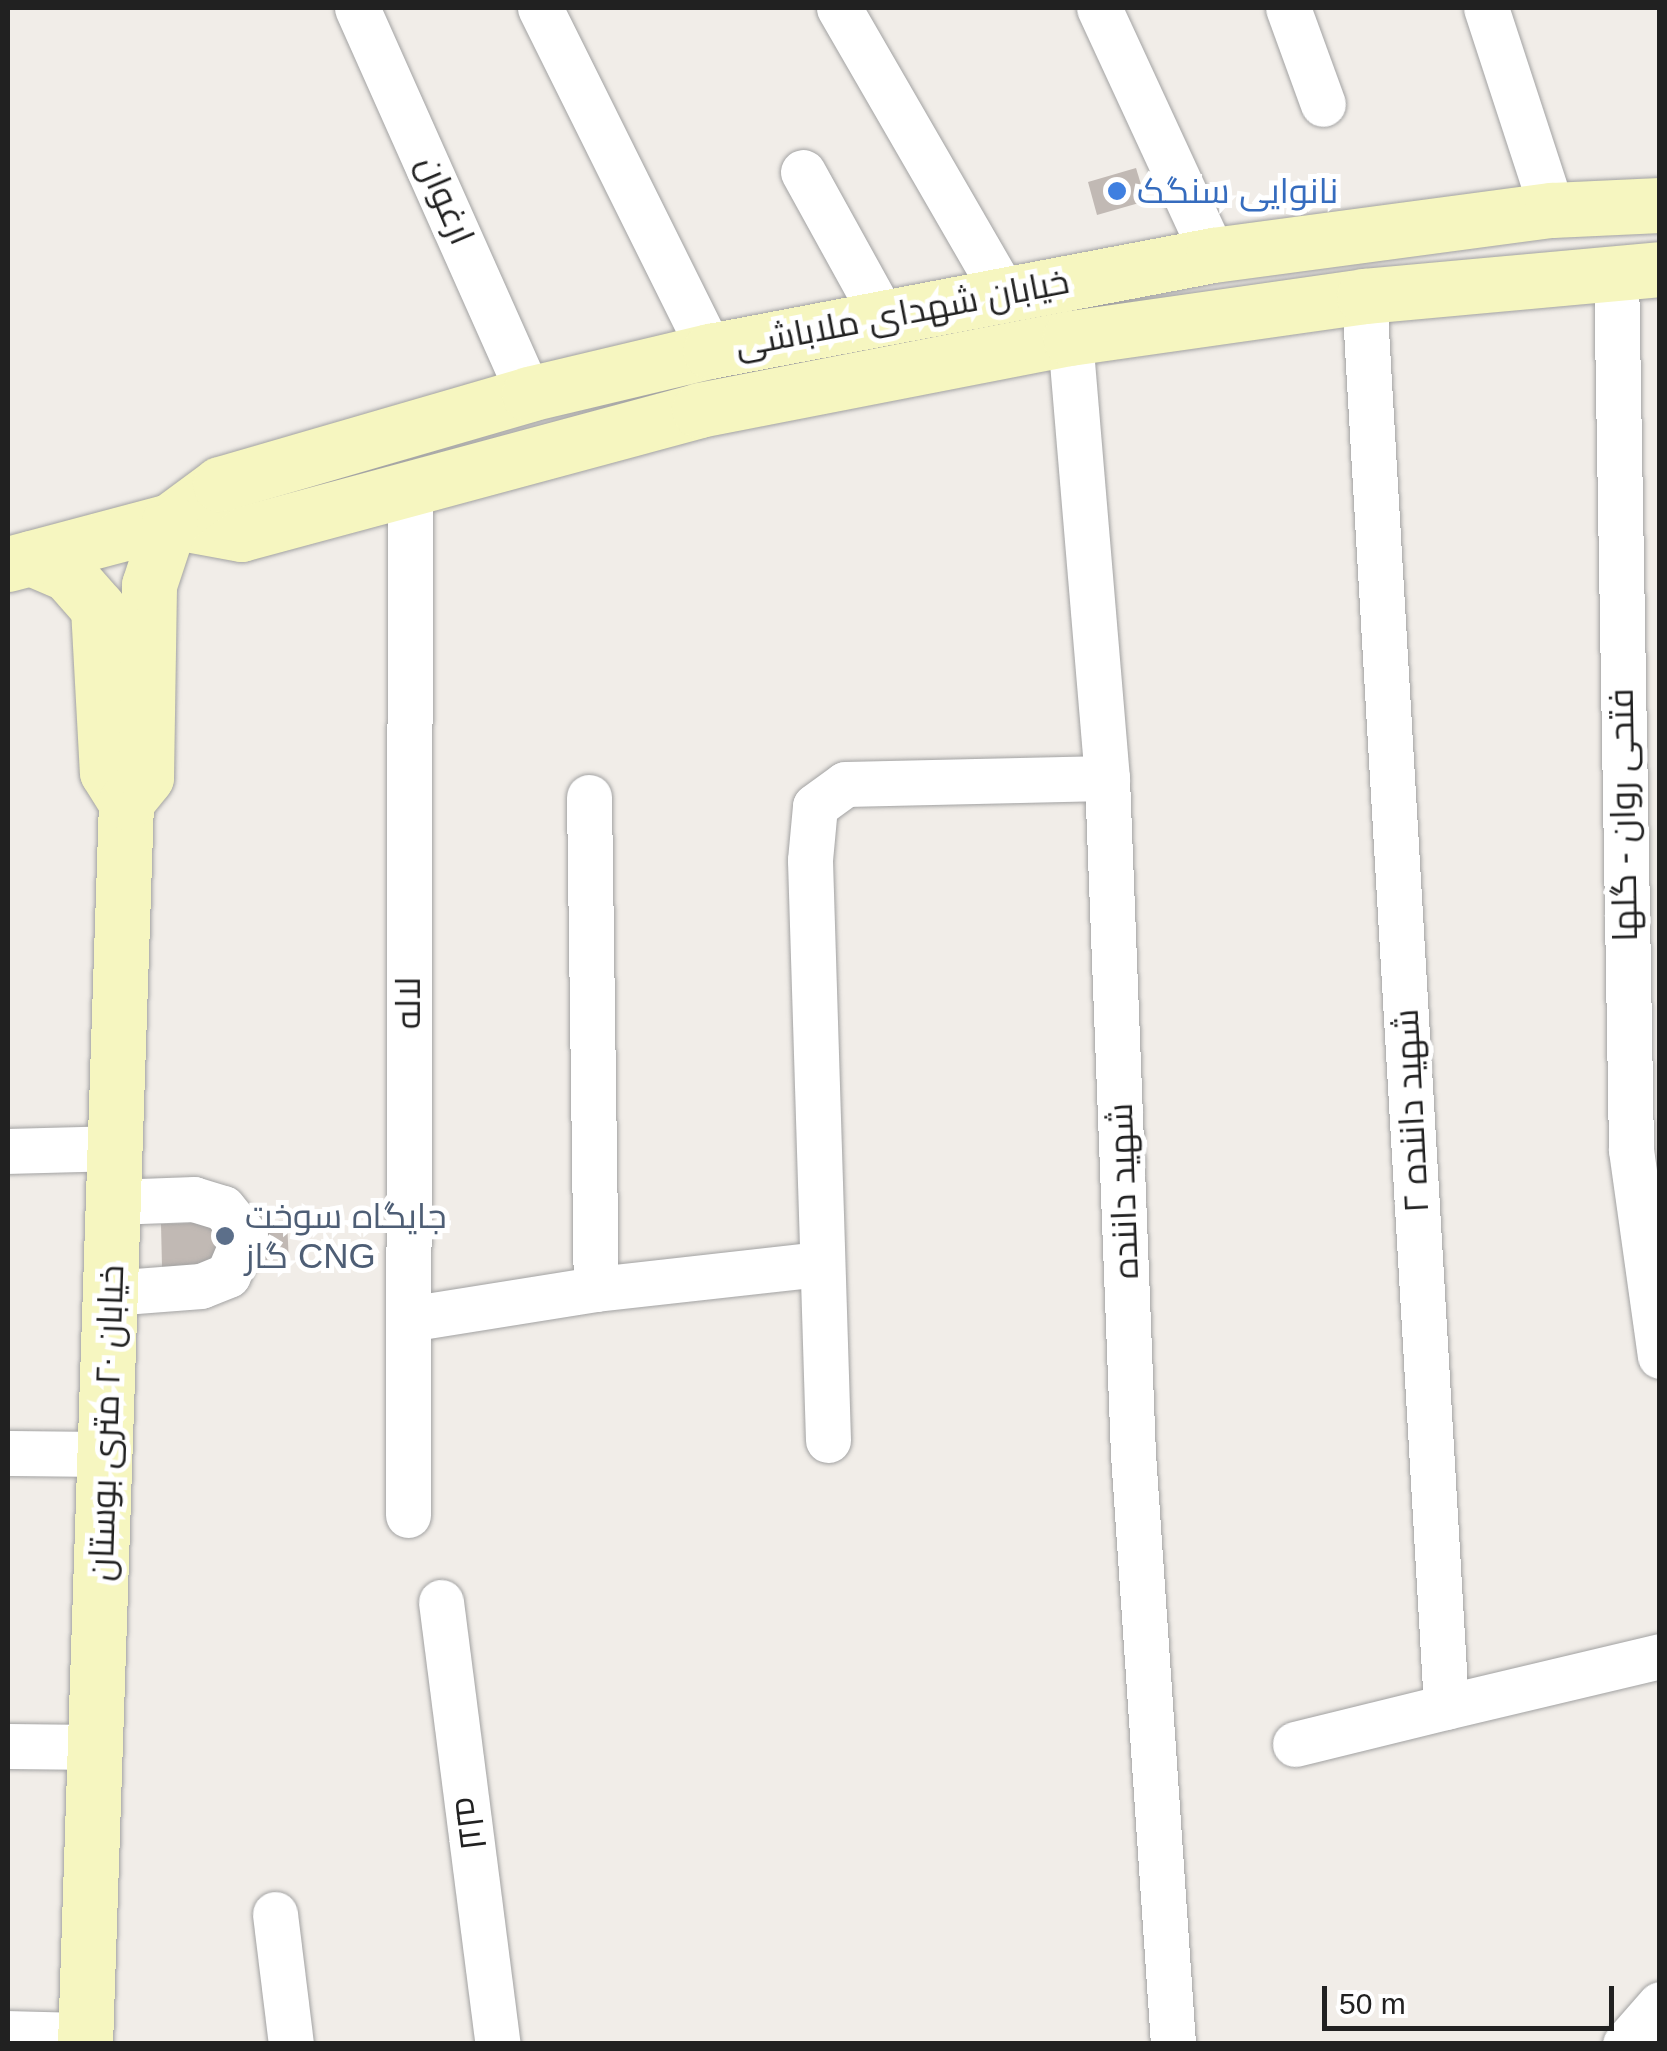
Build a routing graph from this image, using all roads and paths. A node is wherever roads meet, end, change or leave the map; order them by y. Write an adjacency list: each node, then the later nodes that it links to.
1 (357, 8): 18 (street, ارغوان)
2 (540, 8): 17 (street)
3 (839, 8): 13 (street)
4 (1099, 8): 11 (street)
5 (1288, 8): 7 (street)
6 (1486, 8): 10 (street)
7 (1323, 104)
8 (803, 172): 15 (street)
9 (1660, 206): 10 (main road, خیابان شهدای ملاباشی)
10 (1552, 210): 11 (main road, خیابان شهدای ملاباشی)
11 (1213, 255): 13 (main road, خیابان شهدای ملاباشی)
12 (1638, 270): 14 (main road, خیابان شهدای ملاباشی); 24 (street, فتحی روان - گلها)
13 (1002, 290): 15 (main road, خیابان شهدای ملاباشی)
14 (1364, 296): 16 (main road, خیابان شهدای ملاباشی); 40 (street, شهید داننده ۲)
15 (883, 317): 17 (main road, خیابان شهدای ملاباشی)
16 (1070, 338): 19 (main road, خیابان شهدای ملاباشی); 22 (street, شهید داننده)
17 (710, 351): 18 (main road, خیابان شهدای ملاباشی)
18 (529, 394): 20 (main road, خیابان شهدای ملاباشی)
19 (410, 492): 20 (main road, خیابان شهدای ملاباشی); 32 (street, لاله)
20 (170, 522): 21 (main road, خیابان شهدای ملاباشی); 25 (main road, خیابان ۲۰ متری بوستان)
21 (19, 561): 25 (main road, خیابان ۲۰ متری بوستان)
22 (1107, 778): 29 (street); 50 (street, شهید داننده)
23 (589, 797): 30 (street)
24 (1640, 798): 33 (street, فتحی روان - گلها)
25 (126, 802): 26 (main road, خیابان ۲۰ متری بوستان)
26 (114, 1148): 27 (street); 28 (main road, خیابان ۲۰ متری بوستان)
27 (8, 1151)
28 (113, 1202): 31 (main road, خیابان ۲۰ متری بوستان); 31 (street)
29 (819, 1264): 30 (street); 34 (street)
30 (596, 1289): 32 (street)
31 (110, 1292): 36 (main road, خیابان ۲۰ متری بوستان)
32 (408, 1319): 37 (street, لاله)
33 (1660, 1356)
34 (828, 1440)
35 (8, 1453): 36 (street)
36 (105, 1454): 43 (main road, خیابان ۲۰ متری بوستان)
37 (408, 1515)
38 (441, 1602): 49 (street, لاله)
39 (1660, 1656): 40 (street)
40 (1446, 1708): 41 (street)
41 (1295, 1744)
42 (8, 1746): 43 (street)
43 (95, 1747): 47 (main road, خیابان ۲۰ متری بوستان)
44 (275, 1914): 48 (street)
45 (1660, 2004): 51 (street)
46 (8, 2032): 47 (street)
47 (86, 2039)
48 (291, 2044)
49 (498, 2044)
50 (1173, 2044)
51 (1625, 2044)

